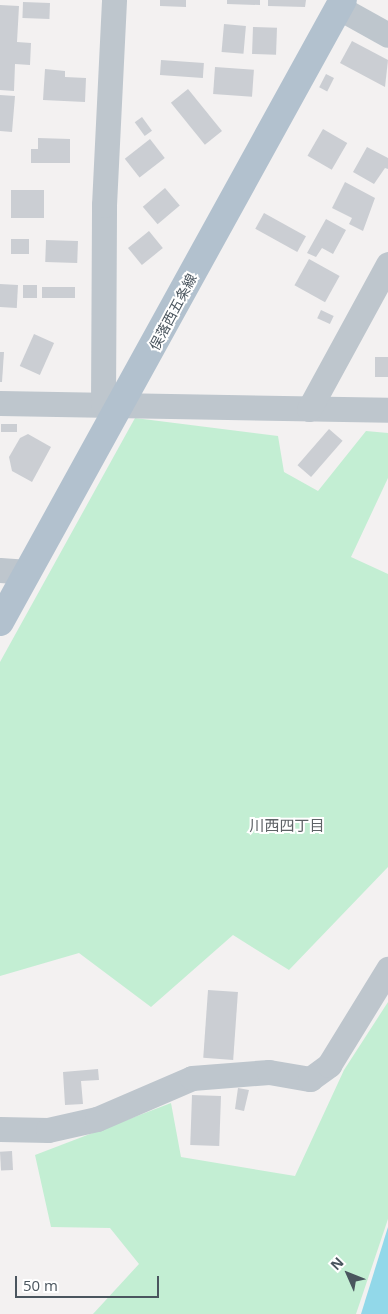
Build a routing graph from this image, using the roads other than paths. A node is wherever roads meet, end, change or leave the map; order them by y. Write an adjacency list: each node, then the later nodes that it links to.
1 (114, 0): 6 (street)
2 (340, 4): 3 (street); 6 (main road, 俣落西五条線)
3 (388, 35)
4 (388, 264): 7 (street)
5 (0, 403): 6 (street)
6 (113, 403): 7 (street); 10 (main road, 俣落西五条線)
7 (309, 409): 8 (street)
8 (388, 410)
9 (0, 570): 10 (street)
10 (28, 572): 11 (main road, 俣落西五条線)
11 (0, 622)
12 (388, 969): 13 (street)
13 (0, 1129)

